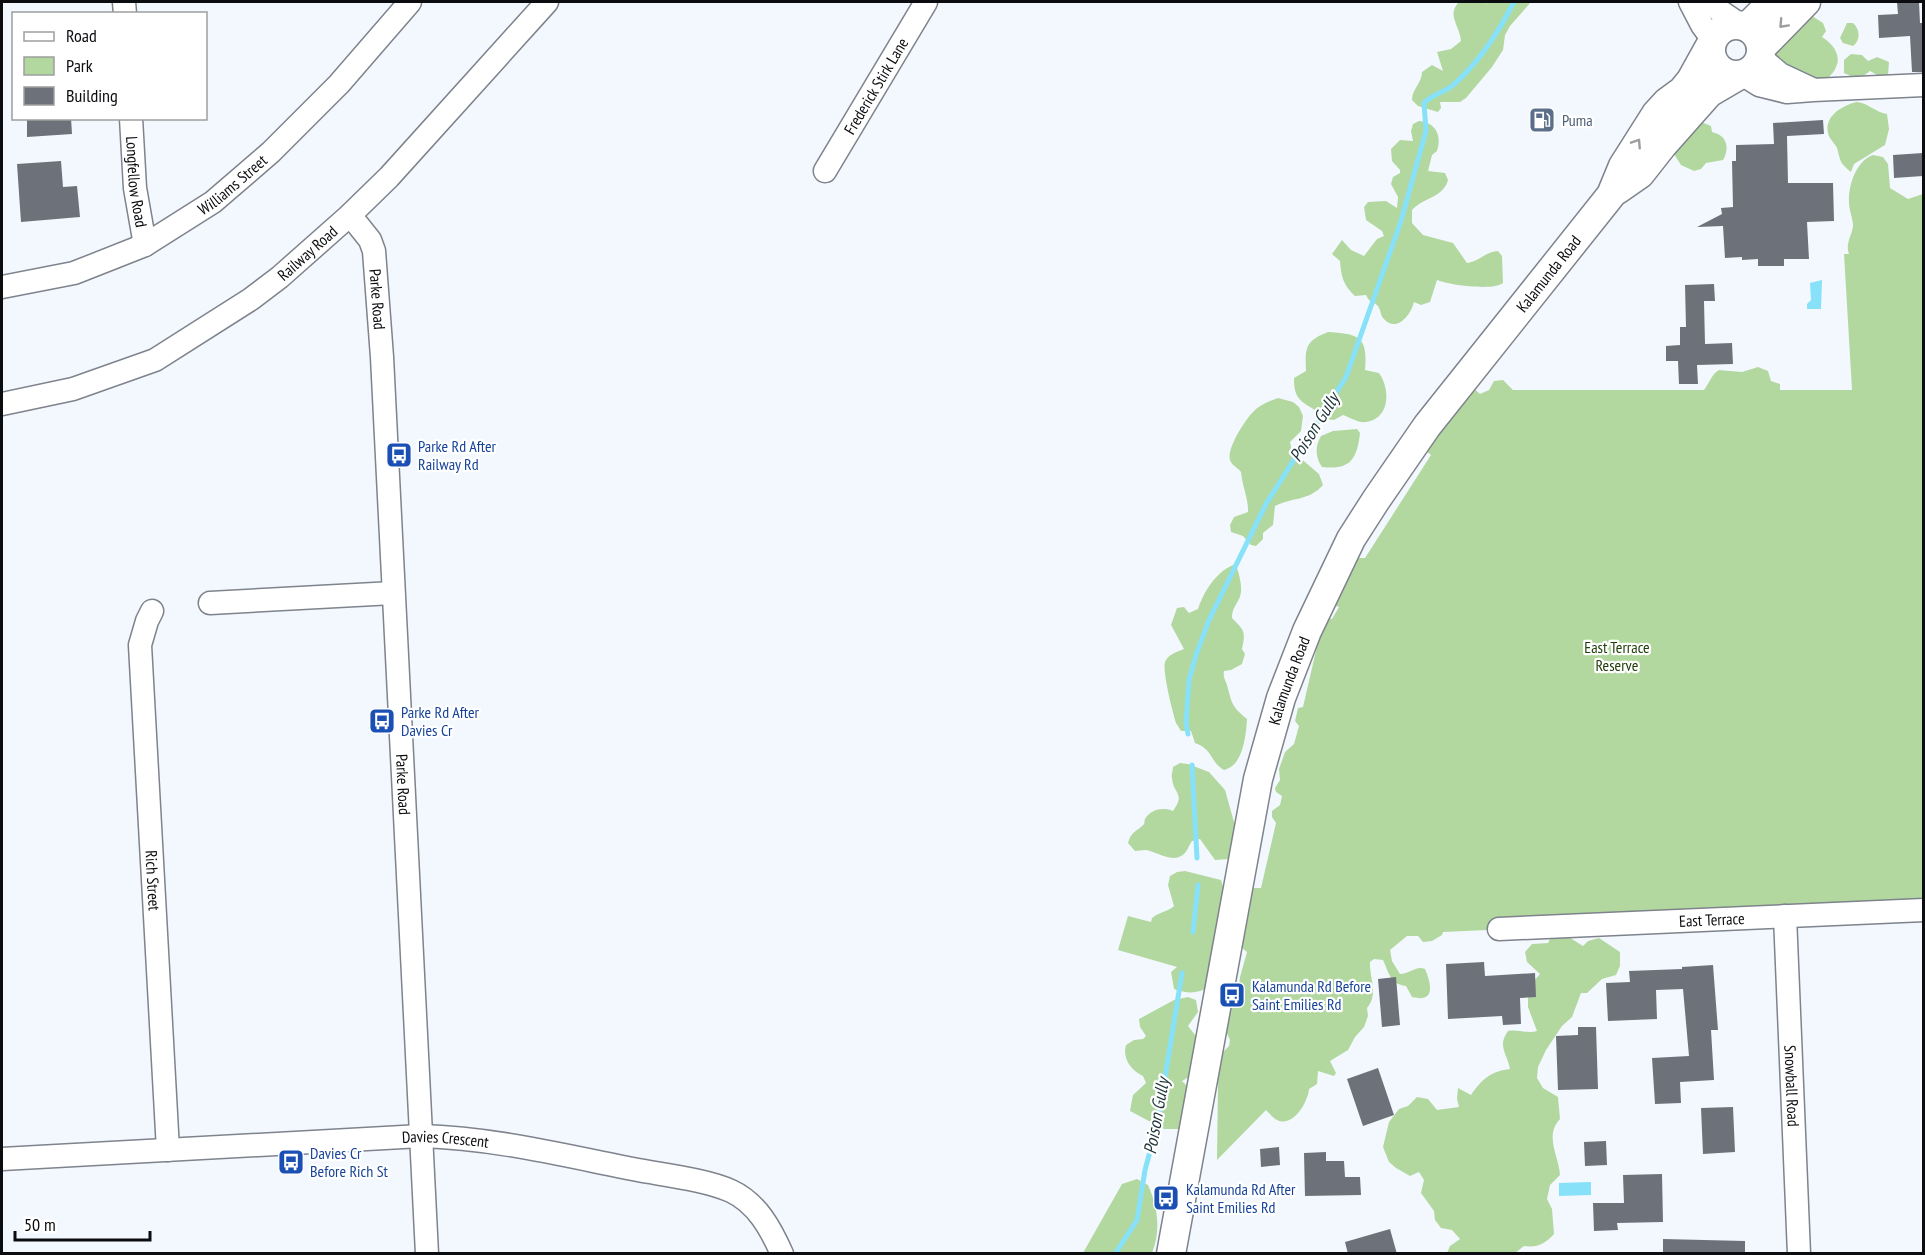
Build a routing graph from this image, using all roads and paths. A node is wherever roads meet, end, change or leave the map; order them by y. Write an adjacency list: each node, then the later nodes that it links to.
1 (410, 2): 15 (street, Williams Street)
2 (547, 2): 14 (street, Railway Road)
3 (926, 2): 12 (street, Frederick Stirk Lane)
4 (1690, 2): 8 (street)
5 (1707, 2): 9 (street)
6 (1772, 2): 9 (main road, Kalamunda Road)
7 (1806, 2): 9 (main road, Kalamunda Road, one-way to 9)
8 (1712, 42): 9 (main road); 9 (main road); 13 (main road, Kalamunda Road, one-way to 8)
9 (1749, 52): 10 (street); 13 (main road, Kalamunda Road)
10 (1923, 85)
11 (131, 120): 15 (street, Longfellow Road)
12 (825, 171)
13 (1611, 195): 29 (main road, Kalamunda Road)
14 (350, 215): 17 (street, Railway Road); 18 (street, Parke Road)
15 (145, 245): 16 (street, Williams Street)
16 (2, 287)
17 (2, 404)
18 (393, 593): 19 (street); 24 (street, Parke Road)
19 (210, 603)
20 (152, 612): 25 (street, Rich Street)
21 (1923, 910): 22 (street, East Terrace)
22 (1785, 916): 23 (street, East Terrace); 30 (street, Snowball Road)
23 (1499, 928)
24 (421, 1136): 25 (street, Davies Crescent); 27 (street, Parke Road); 28 (street, Davies Crescent)
25 (168, 1150): 26 (street, Davies Crescent)
26 (2, 1159)
27 (427, 1254)
28 (782, 1254)
29 (1171, 1254)
30 (1799, 1254)

